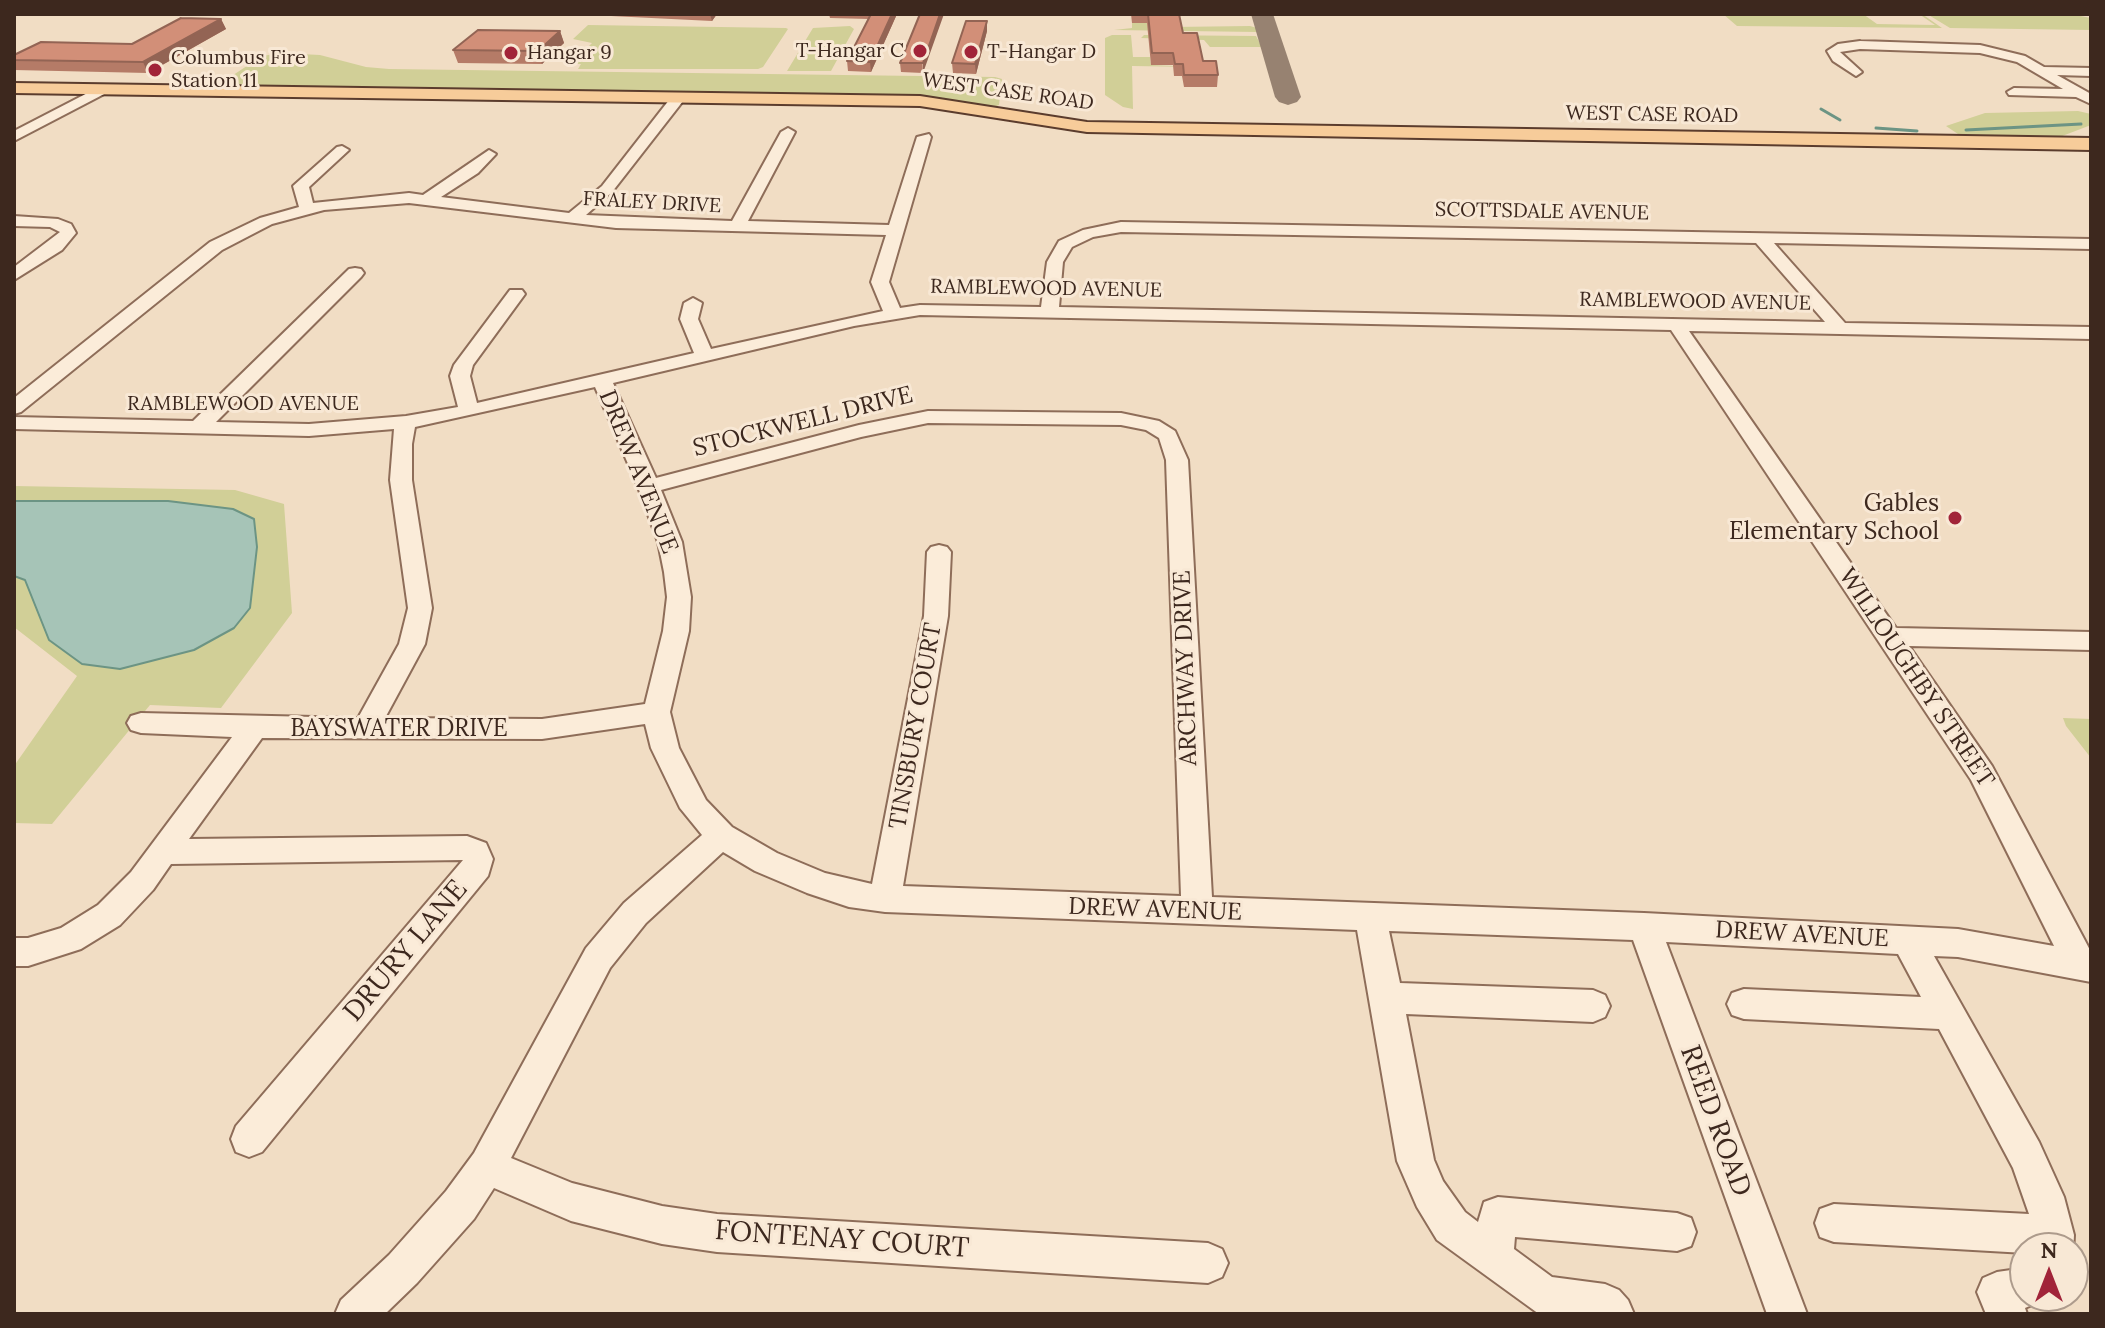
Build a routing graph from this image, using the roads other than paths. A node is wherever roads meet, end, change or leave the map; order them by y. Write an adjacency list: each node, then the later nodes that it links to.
1 (1957, 36): 2 (street)
2 (1966, 47): 3 (street); 4 (street)
3 (2045, 71): 5 (street); 9 (street)
4 (1856, 72)
5 (2091, 72)
6 (14, 88): 7 (main road, WEST CASE ROAD)
7 (103, 89): 10 (main road, WEST CASE ROAD); 12 (street)
8 (2014, 92): 9 (street)
9 (2085, 96)
10 (678, 98): 14 (main road, WEST CASE ROAD); 19 (street)
11 (788, 132): 21 (street)
12 (14, 137)
13 (924, 137): 22 (street)
14 (2091, 144)
15 (342, 150): 18 (street)
16 (489, 154): 17 (street)
17 (418, 199): 18 (street, FRALEY DRIVE); 19 (street, FRALEY DRIVE)
18 (307, 208): 36 (street, FRALEY DRIVE)
19 (572, 218): 21 (street, FRALEY DRIVE)
20 (14, 221): 26 (street)
21 (737, 227): 22 (street, FRALEY DRIVE)
22 (895, 230): 30 (street)
23 (1760, 238): 24 (street, SCOTTSDALE AVENUE); 29 (street, SCOTTSDALE AVENUE); 32 (street)
24 (2091, 244)
25 (355, 273): 40 (street)
26 (14, 275)
27 (516, 294): 37 (street)
28 (693, 303): 34 (street)
29 (1050, 310): 30 (street, RAMBLEWOOD AVENUE); 31 (street, RAMBLEWOOD AVENUE)
30 (893, 314): 34 (street, RAMBLEWOOD AVENUE)
31 (1675, 323): 32 (street, RAMBLEWOOD AVENUE); 44 (street, WILLOUGHBY STREET)
32 (1838, 326): 33 (street, RAMBLEWOOD AVENUE)
33 (2090, 333)
34 (705, 356): 35 (street, RAMBLEWOOD AVENUE)
35 (602, 380): 37 (street, RAMBLEWOOD AVENUE); 42 (street, DREW AVENUE)
36 (14, 408)
37 (469, 411): 38 (street, RAMBLEWOOD AVENUE)
38 (406, 422): 40 (street, RAMBLEWOOD AVENUE); 49 (street)
39 (14, 423): 40 (street, RAMBLEWOOD AVENUE)
40 (198, 428)
41 (1162, 430): 42 (street, STOCKWELL DRIVE); 53 (street, ARCHWAY DRIVE)
42 (649, 487): 46 (street, DREW AVENUE)
43 (939, 552): 52 (street, TINSBURY COURT)
44 (1891, 637): 45 (street); 58 (street, WILLOUGHBY STREET)
45 (2091, 641)
46 (656, 712): 49 (street, BAYSWATER DRIVE); 50 (street, DREW AVENUE)
47 (141, 723): 48 (street, BAYSWATER DRIVE)
48 (254, 728): 49 (street, BAYSWATER DRIVE); 51 (street)
49 (366, 729)
50 (721, 836): 52 (street, DREW AVENUE); 64 (street)
51 (164, 852): 57 (street); 63 (street, DRURY LANE)
52 (885, 899): 53 (street, DREW AVENUE)
53 (1197, 912): 54 (street, DREW AVENUE)
54 (1371, 919): 55 (street, DREW AVENUE); 59 (street)
55 (1644, 927): 56 (street, DREW AVENUE); 75 (street, REED ROAD)
56 (1908, 941): 58 (street, DREW AVENUE); 62 (street)
57 (14, 952)
58 (2086, 966)
59 (1385, 998): 61 (street); 69 (street)
60 (1744, 1004): 62 (street)
61 (1593, 1006)
62 (1946, 1014): 67 (street)
63 (249, 1139)
64 (487, 1166): 70 (street, FONTENAY COURT); 73 (street)
65 (1834, 1223): 68 (street)
66 (1677, 1232): 69 (street)
67 (2053, 1232)
68 (2009, 1237)
69 (1493, 1259): 72 (street)
70 (1208, 1263)
71 (2009, 1290): 76 (street)
72 (1547, 1305): 74 (street)
73 (355, 1314)
74 (1614, 1314)
75 (1787, 1314)
76 (2007, 1314)

